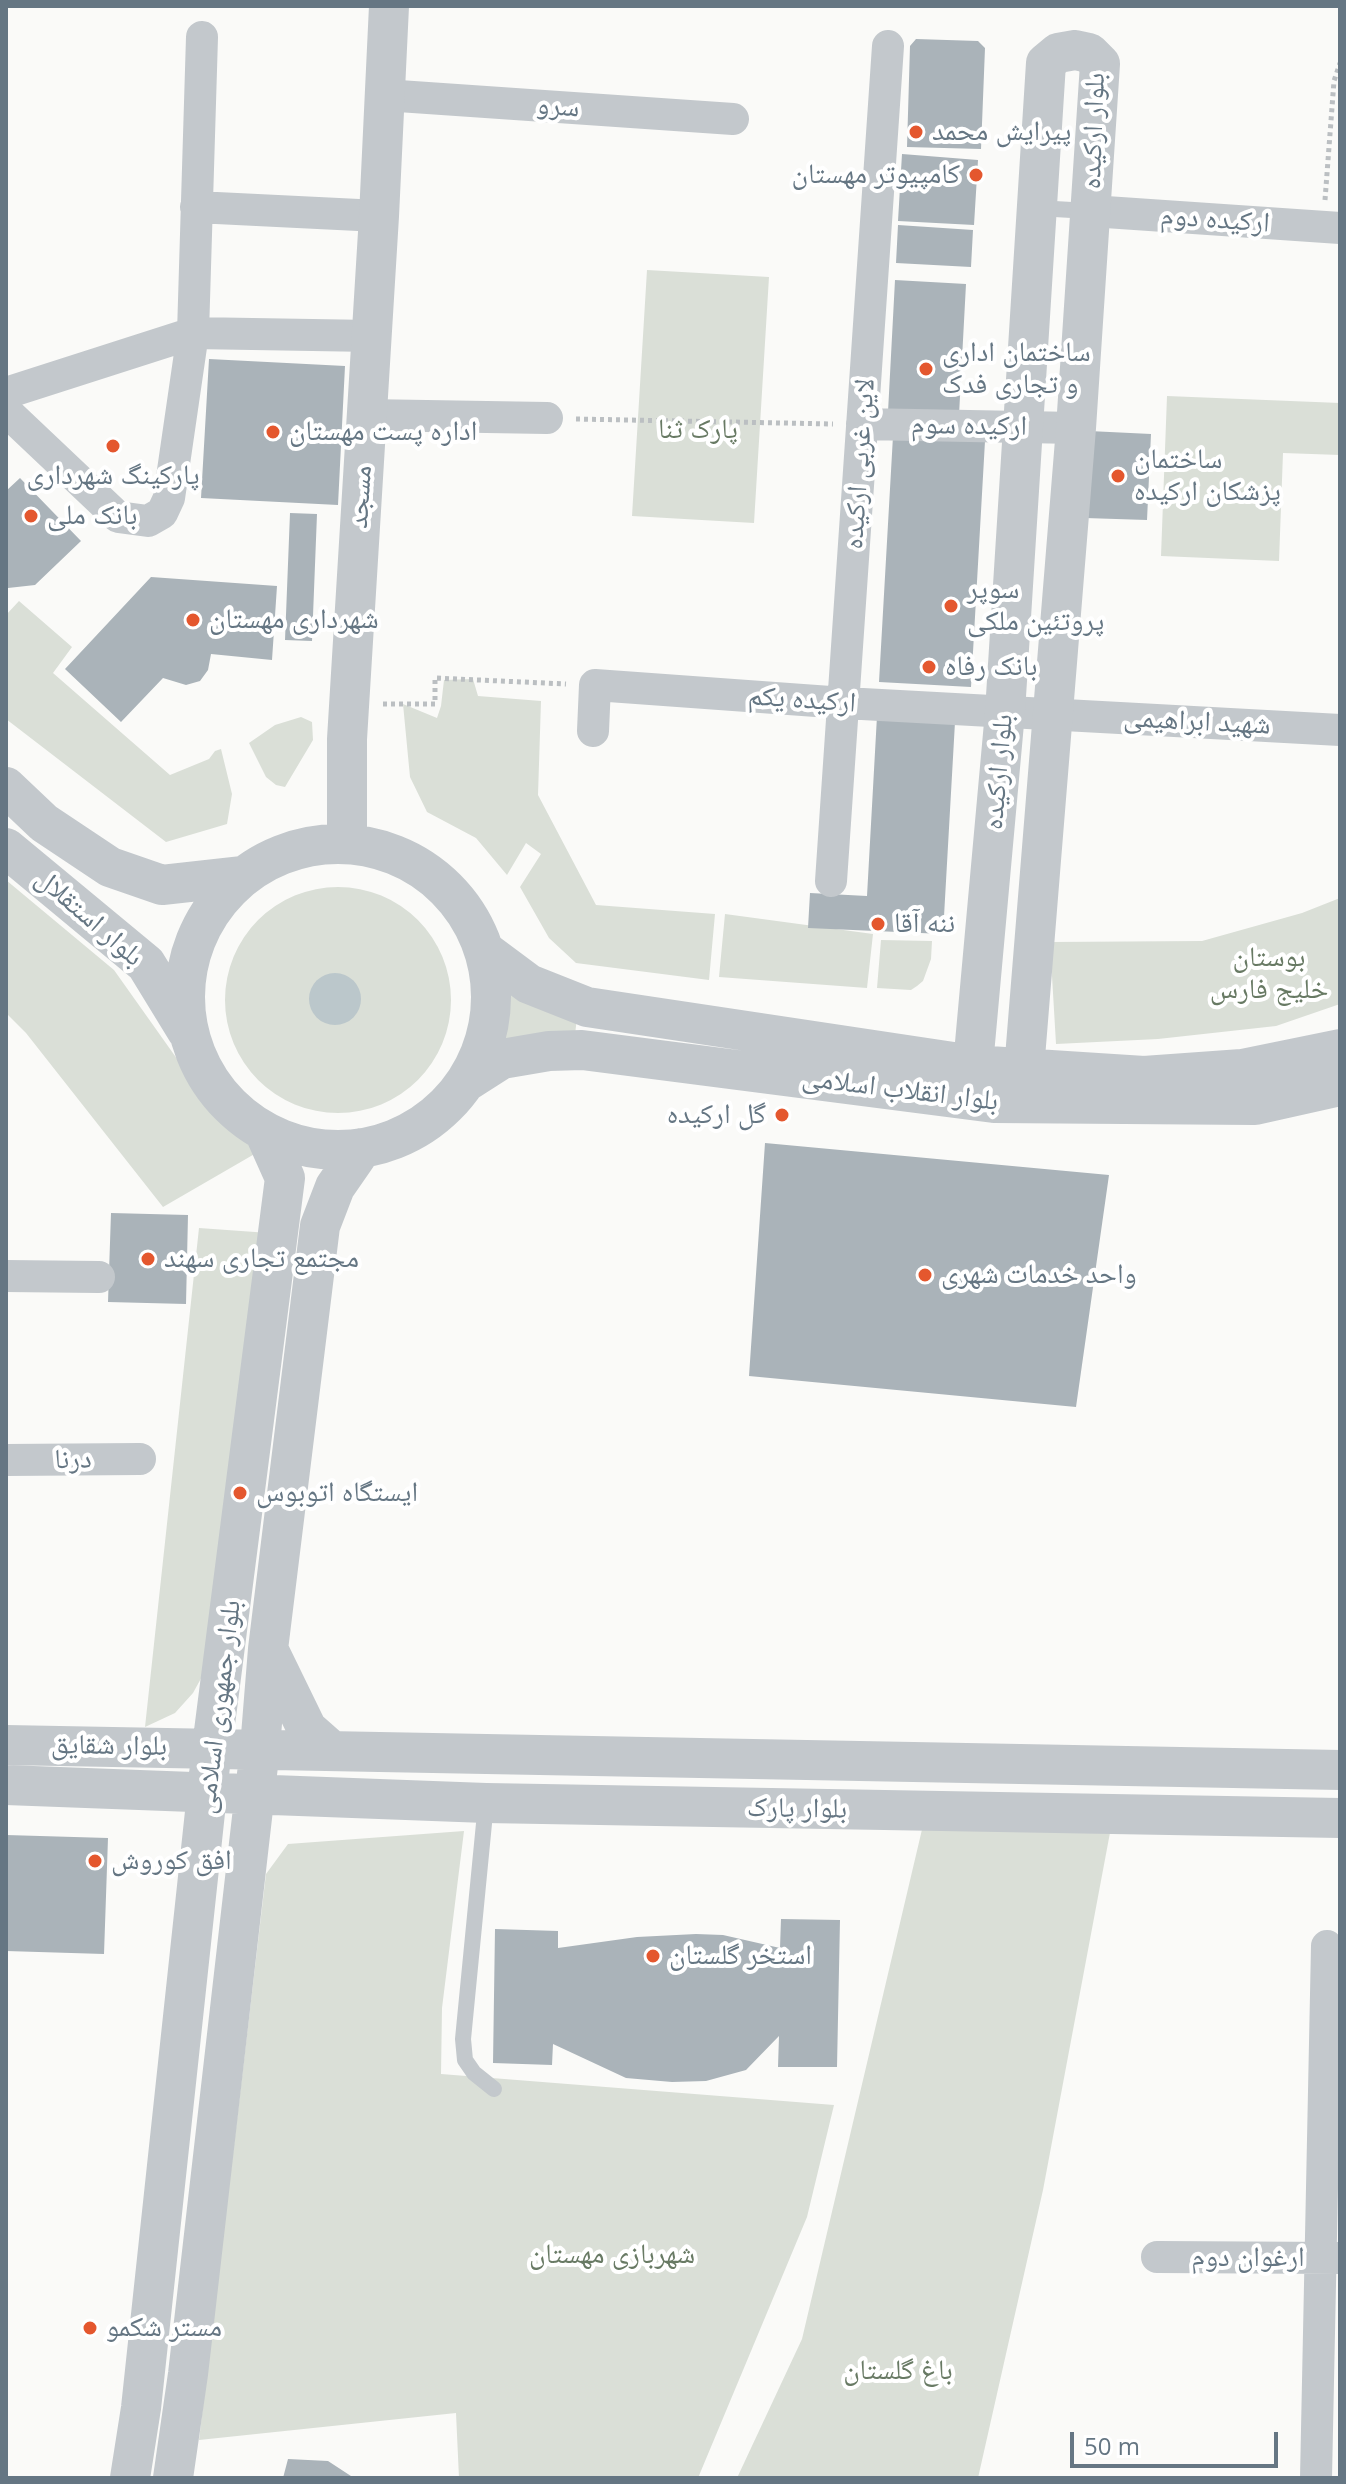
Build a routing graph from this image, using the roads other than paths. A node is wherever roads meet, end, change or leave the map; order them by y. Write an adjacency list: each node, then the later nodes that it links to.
1 (389, 6): 4 (street, مسجد)
2 (202, 37): 6 (street)
3 (888, 46): 17 (street, لاین غربی ارکیده)
4 (384, 95): 5 (street, سرو); 9 (street, مسجد)
5 (733, 119)
6 (196, 207): 9 (street); 11 (street)
7 (1037, 208): 8 (lane); 8 (street, بلوار ارکیده); 18 (street, بلوار ارکیده)
8 (1091, 211): 10 (street, ارکیده دوم); 19 (street, بلوار ارکیده)
9 (379, 216): 12 (street, مسجد)
10 (1331, 228)
11 (193, 333): 12 (street); 13 (street); 14 (street)
12 (372, 336): 15 (street, مسجد)
13 (6, 393)
14 (6, 411)
15 (366, 415): 16 (street); 26 (street, مسجد)
16 (547, 418)
17 (862, 424): 18 (street, ارکیده سوم); 20 (street, لاین غربی ارکیده)
18 (1024, 428): 19 (street, ارکیده سوم); 21 (street, بلوار ارکیده)
19 (1076, 428): 22 (street, بلوار ارکیده)
20 (844, 703): 21 (street, ارکیده یکم); 24 (street, ارکیده یکم); 29 (street, لاین غربی ارکیده)
21 (1005, 712): 22 (street, ارکیده یکم); 33 (street, بلوار ارکیده)
22 (1054, 714): 23 (street, شهید ابراهیمی); 34 (street, بلوار ارکیده)
23 (1340, 730)
24 (593, 731)
25 (6, 787): 28 (street, بلوار استقلال)
26 (347, 844): 28 (street); 30 (street)
27 (6, 848): 31 (street, بلوار استقلال)
28 (243, 876): 31 (street)
29 (831, 881)
30 (486, 952): 33 (street, بلوار انقلاب اسلامی); 35 (street)
31 (189, 1035): 38 (street)
32 (1340, 1049): 34 (street, بلوار انقلاب اسلامی)
33 (973, 1065): 34 (street, بلوار انقلاب اسلامی); 37 (street)
34 (1024, 1070): 37 (street)
35 (466, 1082): 37 (street, بلوار انقلاب اسلامی); 39 (street)
36 (1340, 1086): 37 (street, بلوار انقلاب اسلامی)
37 (994, 1103)
38 (264, 1131): 39 (street); 45 (street, بلوار جمهوری اسلامی)
39 (362, 1148): 44 (street, بلوار جمهوری اسلامی)
40 (6, 1276): 41 (street)
41 (99, 1277)
42 (140, 1459): 43 (street, درنا)
43 (6, 1460)
44 (268, 1649): 49 (street, بلوار جمهوری اسلامی); 50 (street)
45 (224, 1660): 47 (street); 48 (street, بلوار جمهوری اسلامی)
46 (6, 1745): 47 (street, بلوار شقایق)
47 (148, 1747): 48 (street, بلوار شقایق)
48 (212, 1747): 49 (street, بلوار شقایق); 54 (street, بلوار جمهوری اسلامی)
49 (260, 1748): 50 (street, بلوار پارک); 55 (street, بلوار جمهوری اسلامی)
50 (332, 1751): 51 (street, بلوار پارک)
51 (1340, 1770)
52 (6, 1785): 53 (street, بلوار شقایق)
53 (145, 1790): 54 (street, بلوار شقایق); 59 (street)
54 (209, 1792): 55 (street, بلوار شقایق); 59 (street, بلوار جمهوری اسلامی)
55 (254, 1793): 56 (street, بلوار پارک); 60 (street, بلوار جمهوری اسلامی)
56 (325, 1796): 57 (street, بلوار پارک); 60 (street)
57 (486, 1803): 58 (street, بلوار پارک); 62 (lane)
58 (1340, 1818)
59 (200, 1873): 65 (street, بلوار جمهوری اسلامی)
60 (244, 1875): 66 (street, بلوار جمهوری اسلامی)
61 (1327, 1946): 64 (street)
62 (494, 2089)
63 (1157, 2257): 64 (street, ارغوان دوم)
64 (1331, 2258): 67 (street)
65 (130, 2478)
66 (173, 2478)
67 (1316, 2478)

